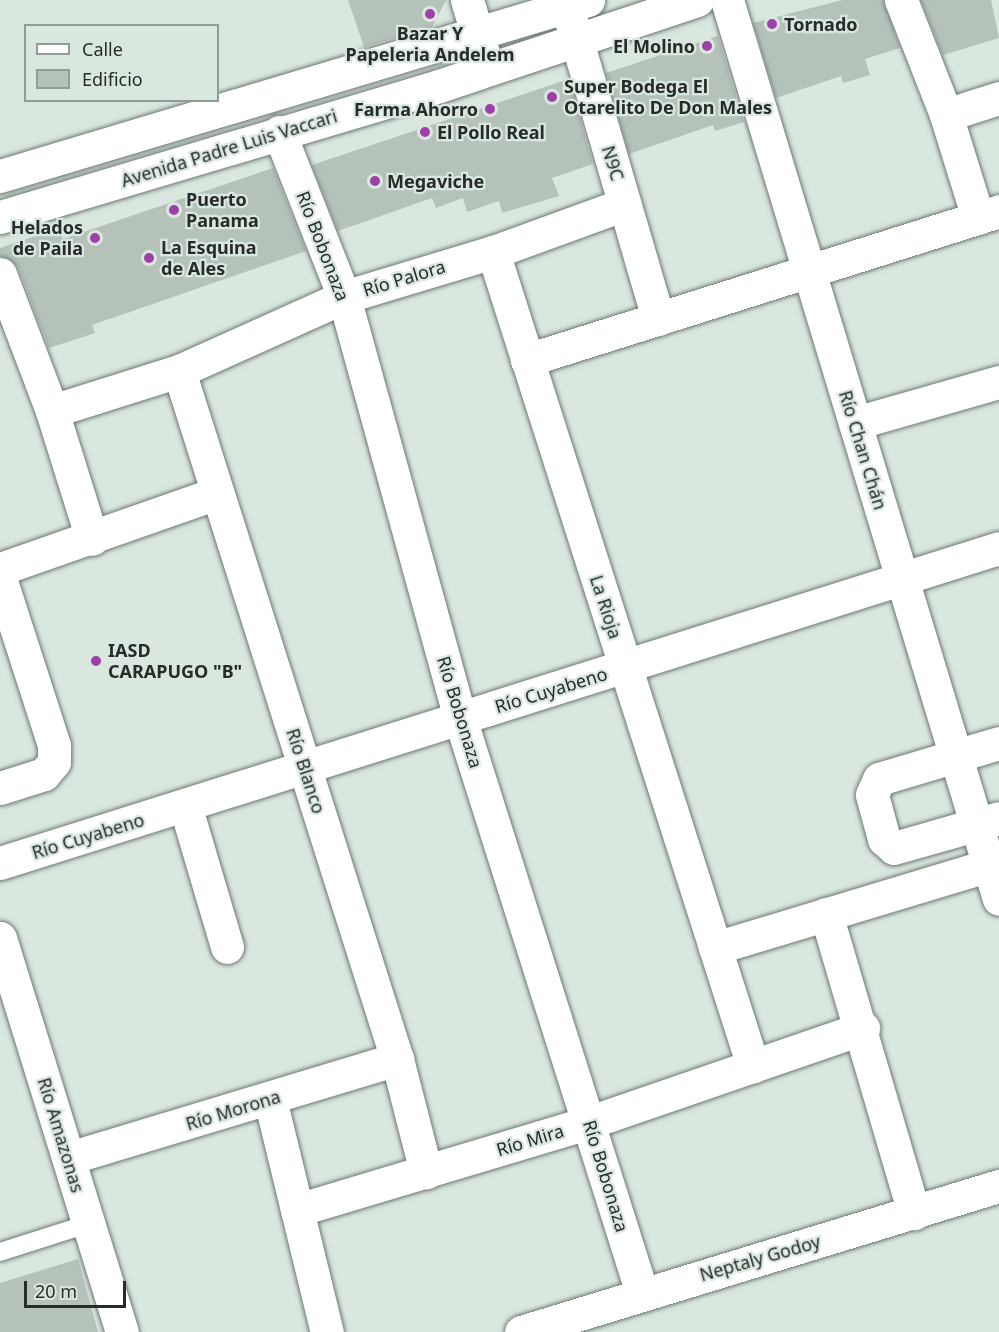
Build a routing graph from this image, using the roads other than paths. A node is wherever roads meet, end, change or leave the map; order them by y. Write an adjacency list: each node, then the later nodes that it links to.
1 (467, 0): 6 (street)
2 (697, 0): 7 (street, Avenida Padre Luis Vaccari)
3 (727, 0): 17 (street, Río Chan Chán)
4 (901, 0): 10 (street)
5 (578, 3): 6 (street); 7 (street, N9C)
6 (477, 33): 8 (street); 12 (street)
7 (576, 39): 8 (street, Avenida Padre Luis Vaccari); 13 (street, N9C)
8 (488, 69): 11 (street, Avenida Padre Luis Vaccari)
9 (999, 98): 10 (street)
10 (946, 115): 14 (street)
11 (279, 132): 15 (street, Avenida Padre Luis Vaccari); 19 (street, Río Bobonaza)
12 (0, 176)
13 (625, 204): 16 (street, Río Palora); 20 (street, N9C)
14 (988, 214): 17 (street)
15 (0, 217)
16 (493, 252): 19 (street, Río Palora); 21 (street, La Rioja)
17 (809, 271): 20 (street); 25 (street, Río Chan Chán)
18 (0, 274): 24 (street)
19 (344, 297): 22 (street, Río Palora); 33 (street, Río Bobonaza)
20 (658, 319): 21 (street)
21 (527, 360): 32 (street, La Rioja)
22 (179, 371): 24 (street, Río Palora); 26 (street, Río Blanco)
23 (999, 382): 25 (street)
24 (52, 411): 27 (street)
25 (855, 423): 31 (street, Río Chan Chán)
26 (218, 493): 27 (street); 36 (street, Río Blanco)
27 (93, 539): 29 (street)
28 (999, 548): 31 (street, Río Cuyabeno)
29 (0, 568)
30 (0, 578): 37 (street)
31 (902, 578): 32 (street, Río Cuyabeno); 35 (street, Río Chan Chán)
32 (626, 667): 33 (street, Río Cuyabeno); 46 (street, La Rioja)
33 (460, 718): 36 (street, Río Cuyabeno); 51 (street, Río Bobonaza)
34 (999, 743): 35 (street)
35 (955, 756): 39 (street, Río Chan Chán); 39 (street)
36 (304, 767): 38 (street, Río Cuyabeno); 48 (street, Río Blanco)
37 (0, 788)
38 (185, 805): 40 (street, Río Cuyabeno); 45 (street)
39 (988, 821): 41 (street, Río Chan Chán)
40 (0, 863)
41 (994, 864): 42 (street, Río Chan Chán); 43 (street)
42 (999, 899)
43 (826, 914): 46 (street); 47 (street)
44 (0, 938): 52 (street, Río Amazonas)
45 (227, 948)
46 (715, 948): 49 (street, La Rioja)
47 (862, 1028): 49 (street, Río Mira); 56 (street)
48 (397, 1059): 50 (street, Río Morona); 53 (street, Río Blanco)
49 (753, 1065): 51 (street, Río Mira)
50 (270, 1099): 52 (street, Río Morona); 55 (street)
51 (590, 1122): 53 (street, Río Mira); 59 (street, Río Bobonaza)
52 (69, 1158): 57 (street, Río Amazonas)
53 (426, 1172): 55 (street, Río Mira)
54 (999, 1186): 56 (street, Neptaly Godoy)
55 (297, 1210): 61 (street)
56 (914, 1213): 59 (street, Neptaly Godoy)
57 (88, 1224): 58 (lane); 60 (street, Río Amazonas)
58 (0, 1252)
59 (642, 1293): 62 (street, Neptaly Godoy)
60 (122, 1332)
61 (327, 1332)
62 (521, 1332)

